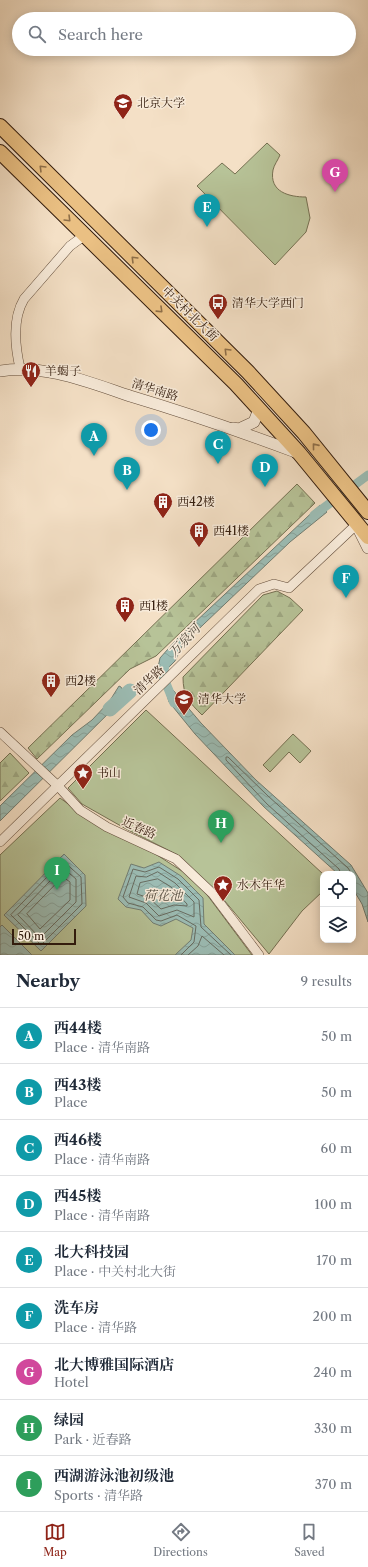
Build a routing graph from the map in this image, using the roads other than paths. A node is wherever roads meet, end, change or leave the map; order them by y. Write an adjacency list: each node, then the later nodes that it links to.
1 (0, 126): 9 (main road, 中关村北大街, one-way to 1)
2 (0, 152): 3 (main road, 中关村北大街, one-way to 3)
3 (85, 235): 4 (street); 6 (main road, 中关村北大街, one-way to 6)
4 (20, 368): 5 (street, 清华南路); 7 (street, 清华南路)
5 (0, 371)
6 (259, 409): 7 (street); 8 (main road, 中关村北大街)
7 (231, 428): 8 (street, 清华南路)
8 (299, 453): 10 (main road, 中关村北大街)
9 (368, 512)
10 (357, 524): 11 (main road, 中关村北大街); 12 (street); 14 (street, 清华路)
11 (368, 537)
12 (368, 548)
13 (0, 732): 14 (street, 近春路)
14 (58, 786): 15 (street, 清华路); 16 (street, 近春路)
15 (0, 842)
16 (259, 955)

